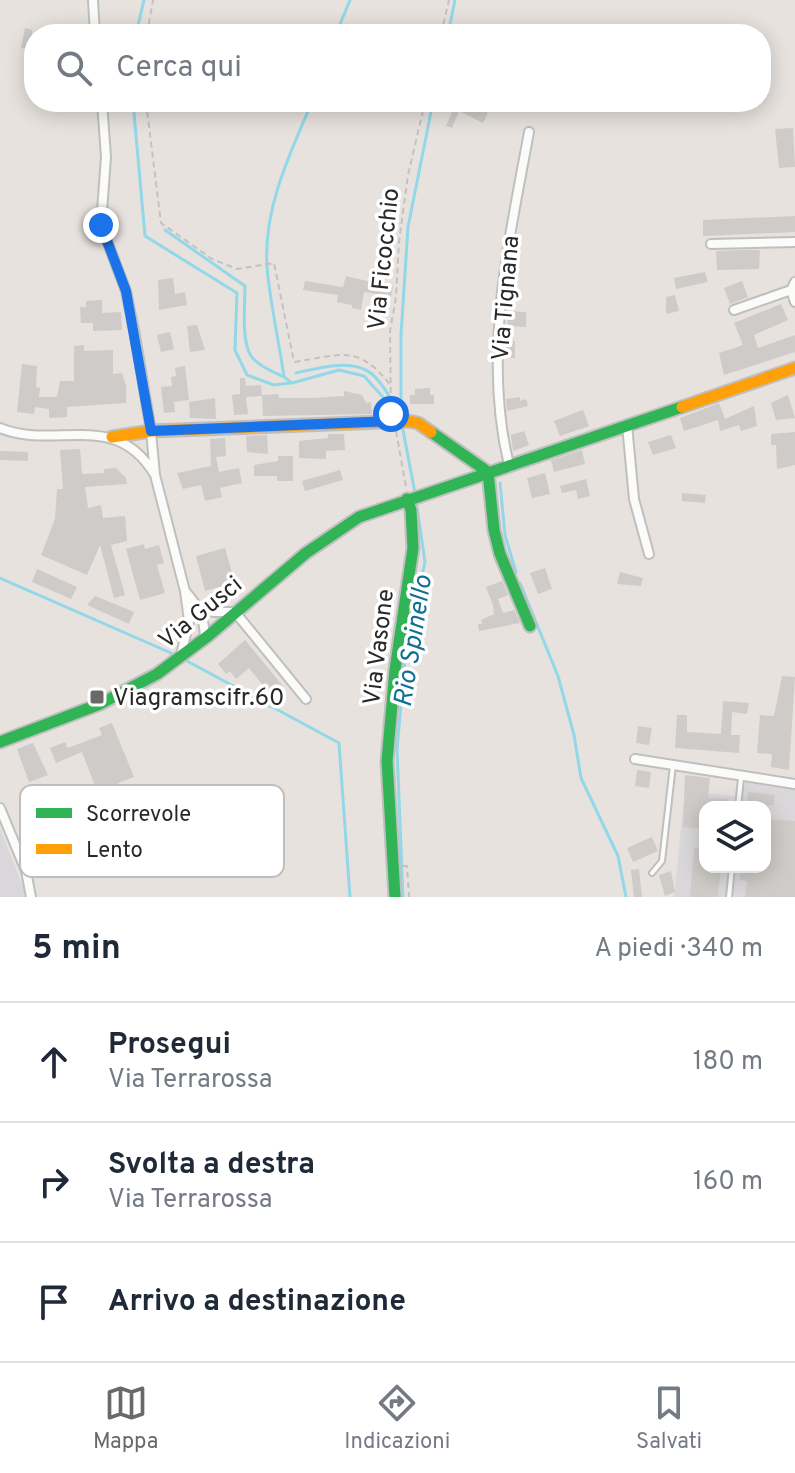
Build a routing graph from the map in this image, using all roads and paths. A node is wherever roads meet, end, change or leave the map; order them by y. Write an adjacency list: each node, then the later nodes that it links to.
1 (93, 0): 4 (street)
2 (153, 0): 5 (path)
3 (449, 0): 6 (path)
4 (94, 24)
5 (149, 24)
6 (443, 24)
7 (103, 112): 21 (street)
8 (147, 112): 17 (path)
9 (423, 112): 17 (path, Via Ficocchio)
10 (529, 132): 23 (street, Via Tignana)
11 (795, 242): 12 (street)
12 (711, 244)
13 (793, 286): 14 (street); 15 (street)
14 (795, 302)
15 (734, 310)
16 (795, 368): 19 (street, Via Gusci)
17 (391, 386): 18 (path, Via Ficocchio)
18 (399, 421): 21 (street); 24 (street); 26 (path, Via Ficocchio)
19 (627, 425): 23 (street, Via Gusci); 27 (street)
20 (0, 428): 22 (street)
21 (151, 431): 22 (street); 25 (street)
22 (112, 437): 25 (street)
23 (509, 465): 24 (street, Via Gusci)
24 (488, 472): 26 (street, Via Gusci); 32 (street)
25 (155, 475): 28 (street)
26 (411, 498): 30 (street, Via Gusci); 49 (street, Via Vasone)
27 (649, 554)
28 (185, 591): 29 (street); 31 (street)
29 (200, 609): 30 (street); 33 (street)
30 (235, 612): 33 (street, Via Gusci); 35 (street)
31 (189, 621): 33 (street); 34 (street)
32 (530, 626)
33 (205, 637): 34 (street, Via Gusci)
34 (181, 655): 36 (street, Via Gusci)
35 (306, 699)
36 (0, 742)
37 (635, 759): 38 (street)
38 (673, 765): 39 (street); 45 (lane)
39 (741, 775): 40 (street); 41 (lane)
40 (795, 784)
41 (739, 801)
42 (0, 808): 43 (street)
43 (20, 856)
44 (407, 866): 50 (path)
45 (652, 873)
46 (731, 873): 51 (lane)
47 (27, 877): 48 (street)
48 (31, 897)
49 (395, 897)
50 (409, 897)
51 (729, 897)

